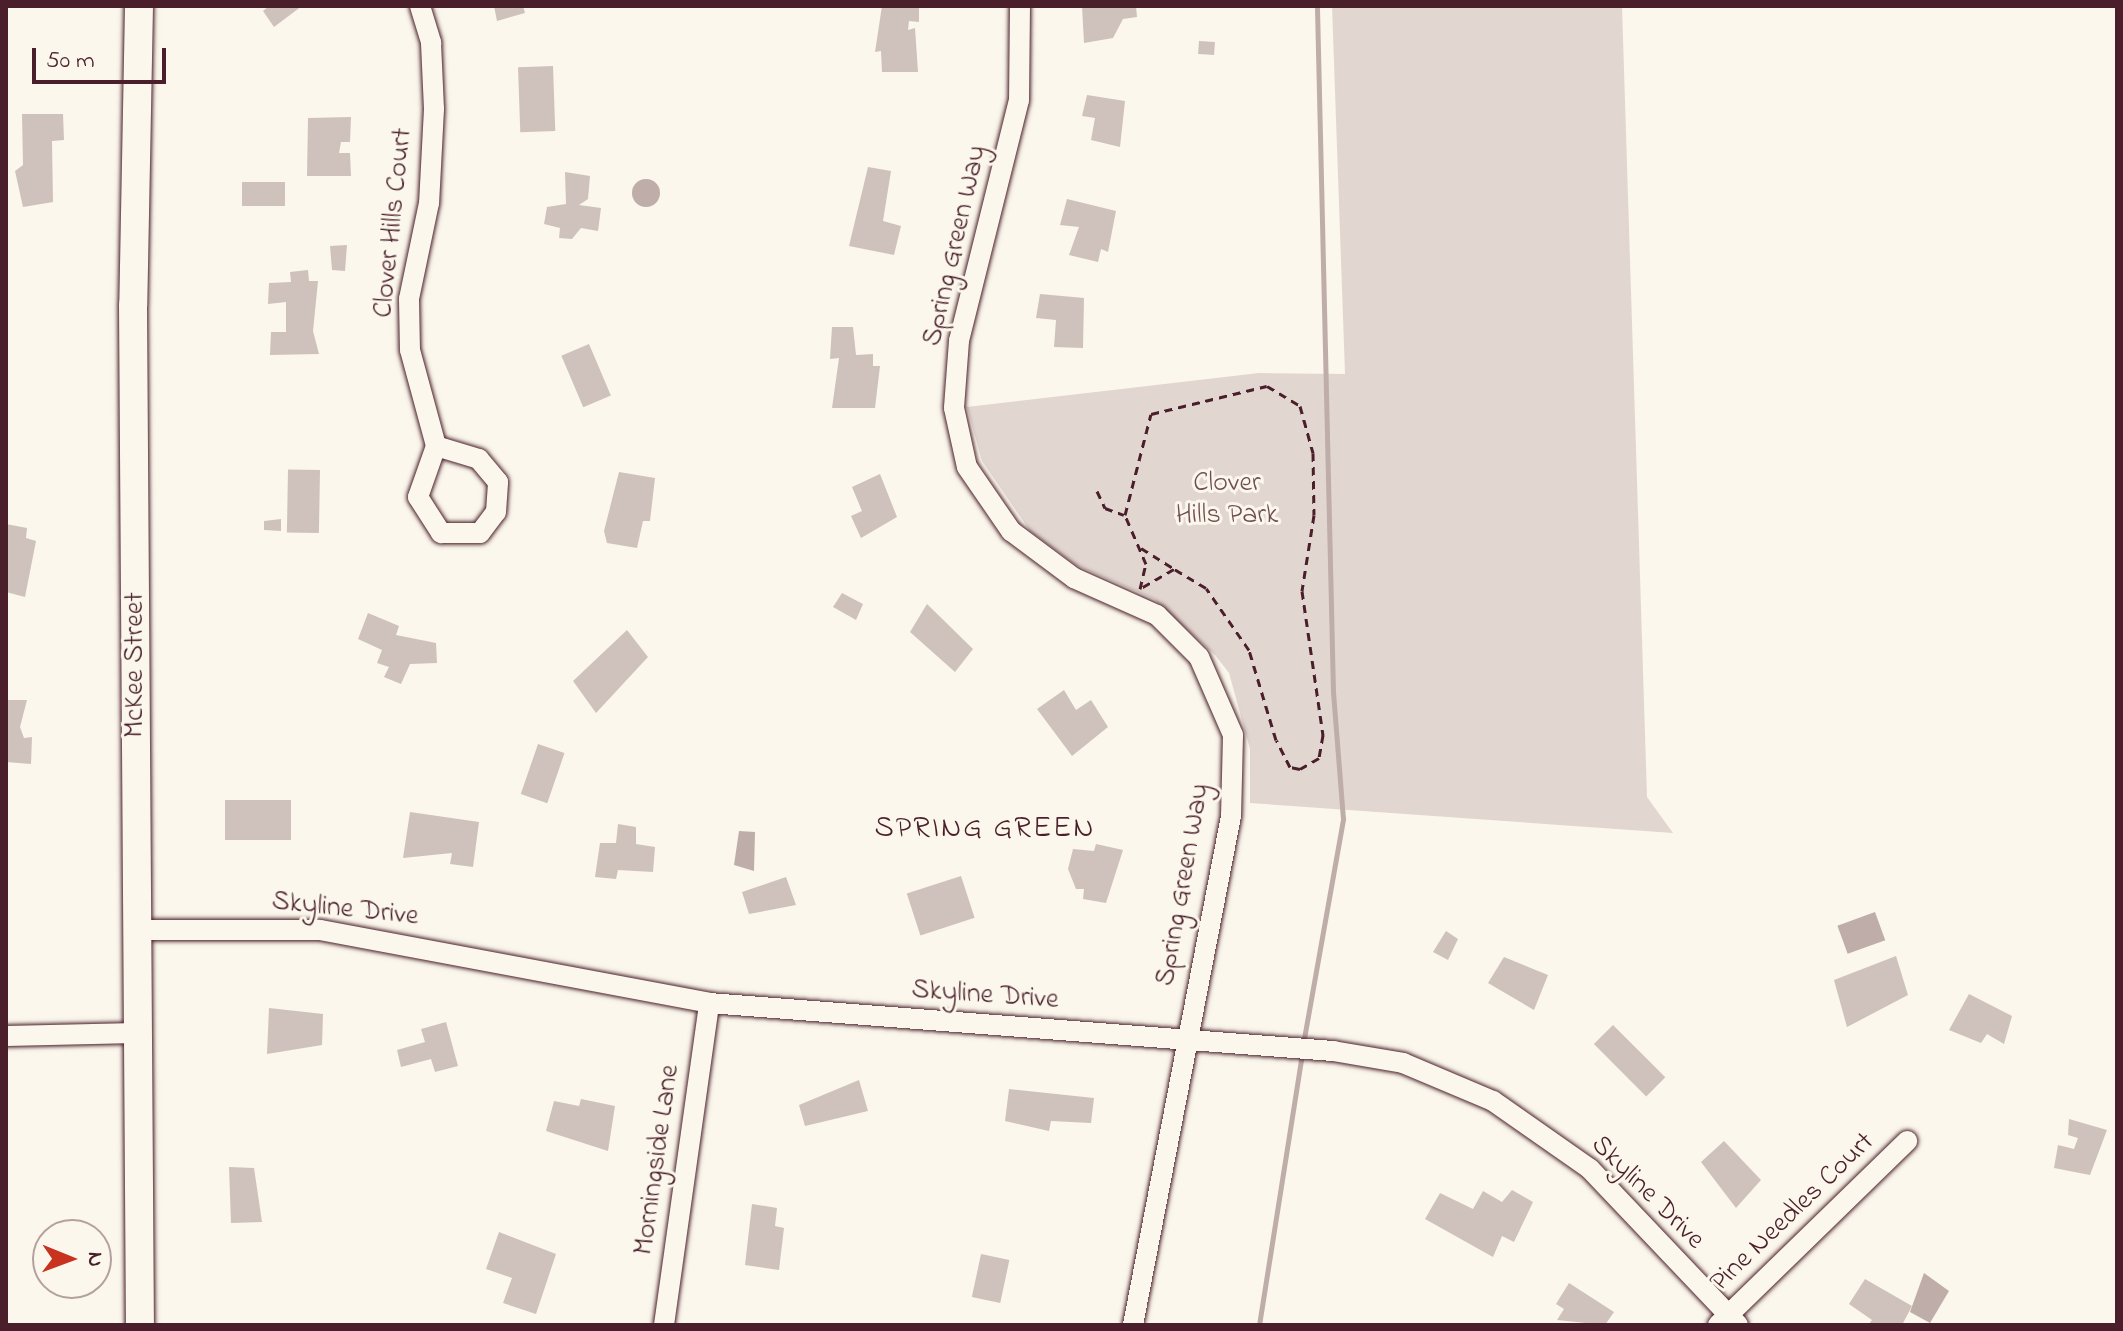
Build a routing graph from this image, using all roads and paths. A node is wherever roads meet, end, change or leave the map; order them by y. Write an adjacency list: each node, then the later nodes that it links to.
1 (139, 6): 9 (street, McKee Street)
2 (420, 6): 4 (street, Clover Hills Court)
3 (1020, 6): 13 (street, Spring Green Way)
4 (436, 446): 4 (street)
5 (1097, 491): 6 (path)
6 (1125, 515): 7 (path); 8 (path)
7 (1141, 548): 8 (path); 8 (path)
8 (1174, 569)
9 (137, 930): 10 (street, Skyline Drive); 11 (street, McKee Street)
10 (709, 1003): 13 (street, Skyline Drive); 17 (street, Morningside Lane)
11 (137, 1033): 12 (street); 16 (street, McKee Street)
12 (6, 1036)
13 (1185, 1039): 15 (street, Skyline Drive); 18 (street, Spring Green Way)
14 (1907, 1141): 15 (street, Pine Needles Court)
15 (1728, 1322)
16 (140, 1325)
17 (664, 1325)
18 (1133, 1325)

